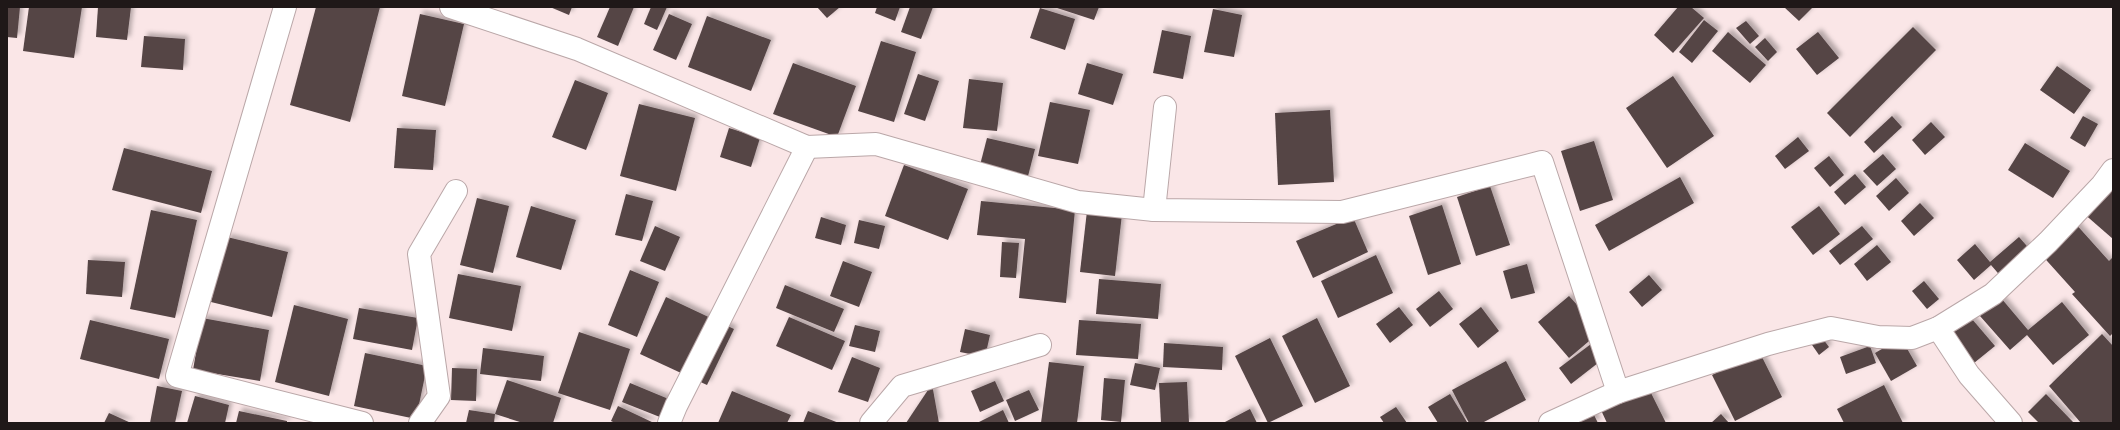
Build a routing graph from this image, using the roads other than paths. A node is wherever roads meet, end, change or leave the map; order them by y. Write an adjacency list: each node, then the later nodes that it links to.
1 (285, 7): 11 (street)
2 (451, 7): 4 (street)
3 (1165, 107): 7 (street)
4 (807, 148): 7 (street); 13 (street)
5 (2113, 170): 8 (street)
6 (456, 192): 12 (street)
7 (1154, 210): 10 (street)
8 (1938, 328): 10 (street); 16 (street)
9 (1040, 345): 14 (street)
10 (1618, 392): 15 (street)
11 (362, 423)
12 (420, 423)
13 (669, 423)
14 (871, 423)
15 (1550, 423)
16 (2011, 423)

